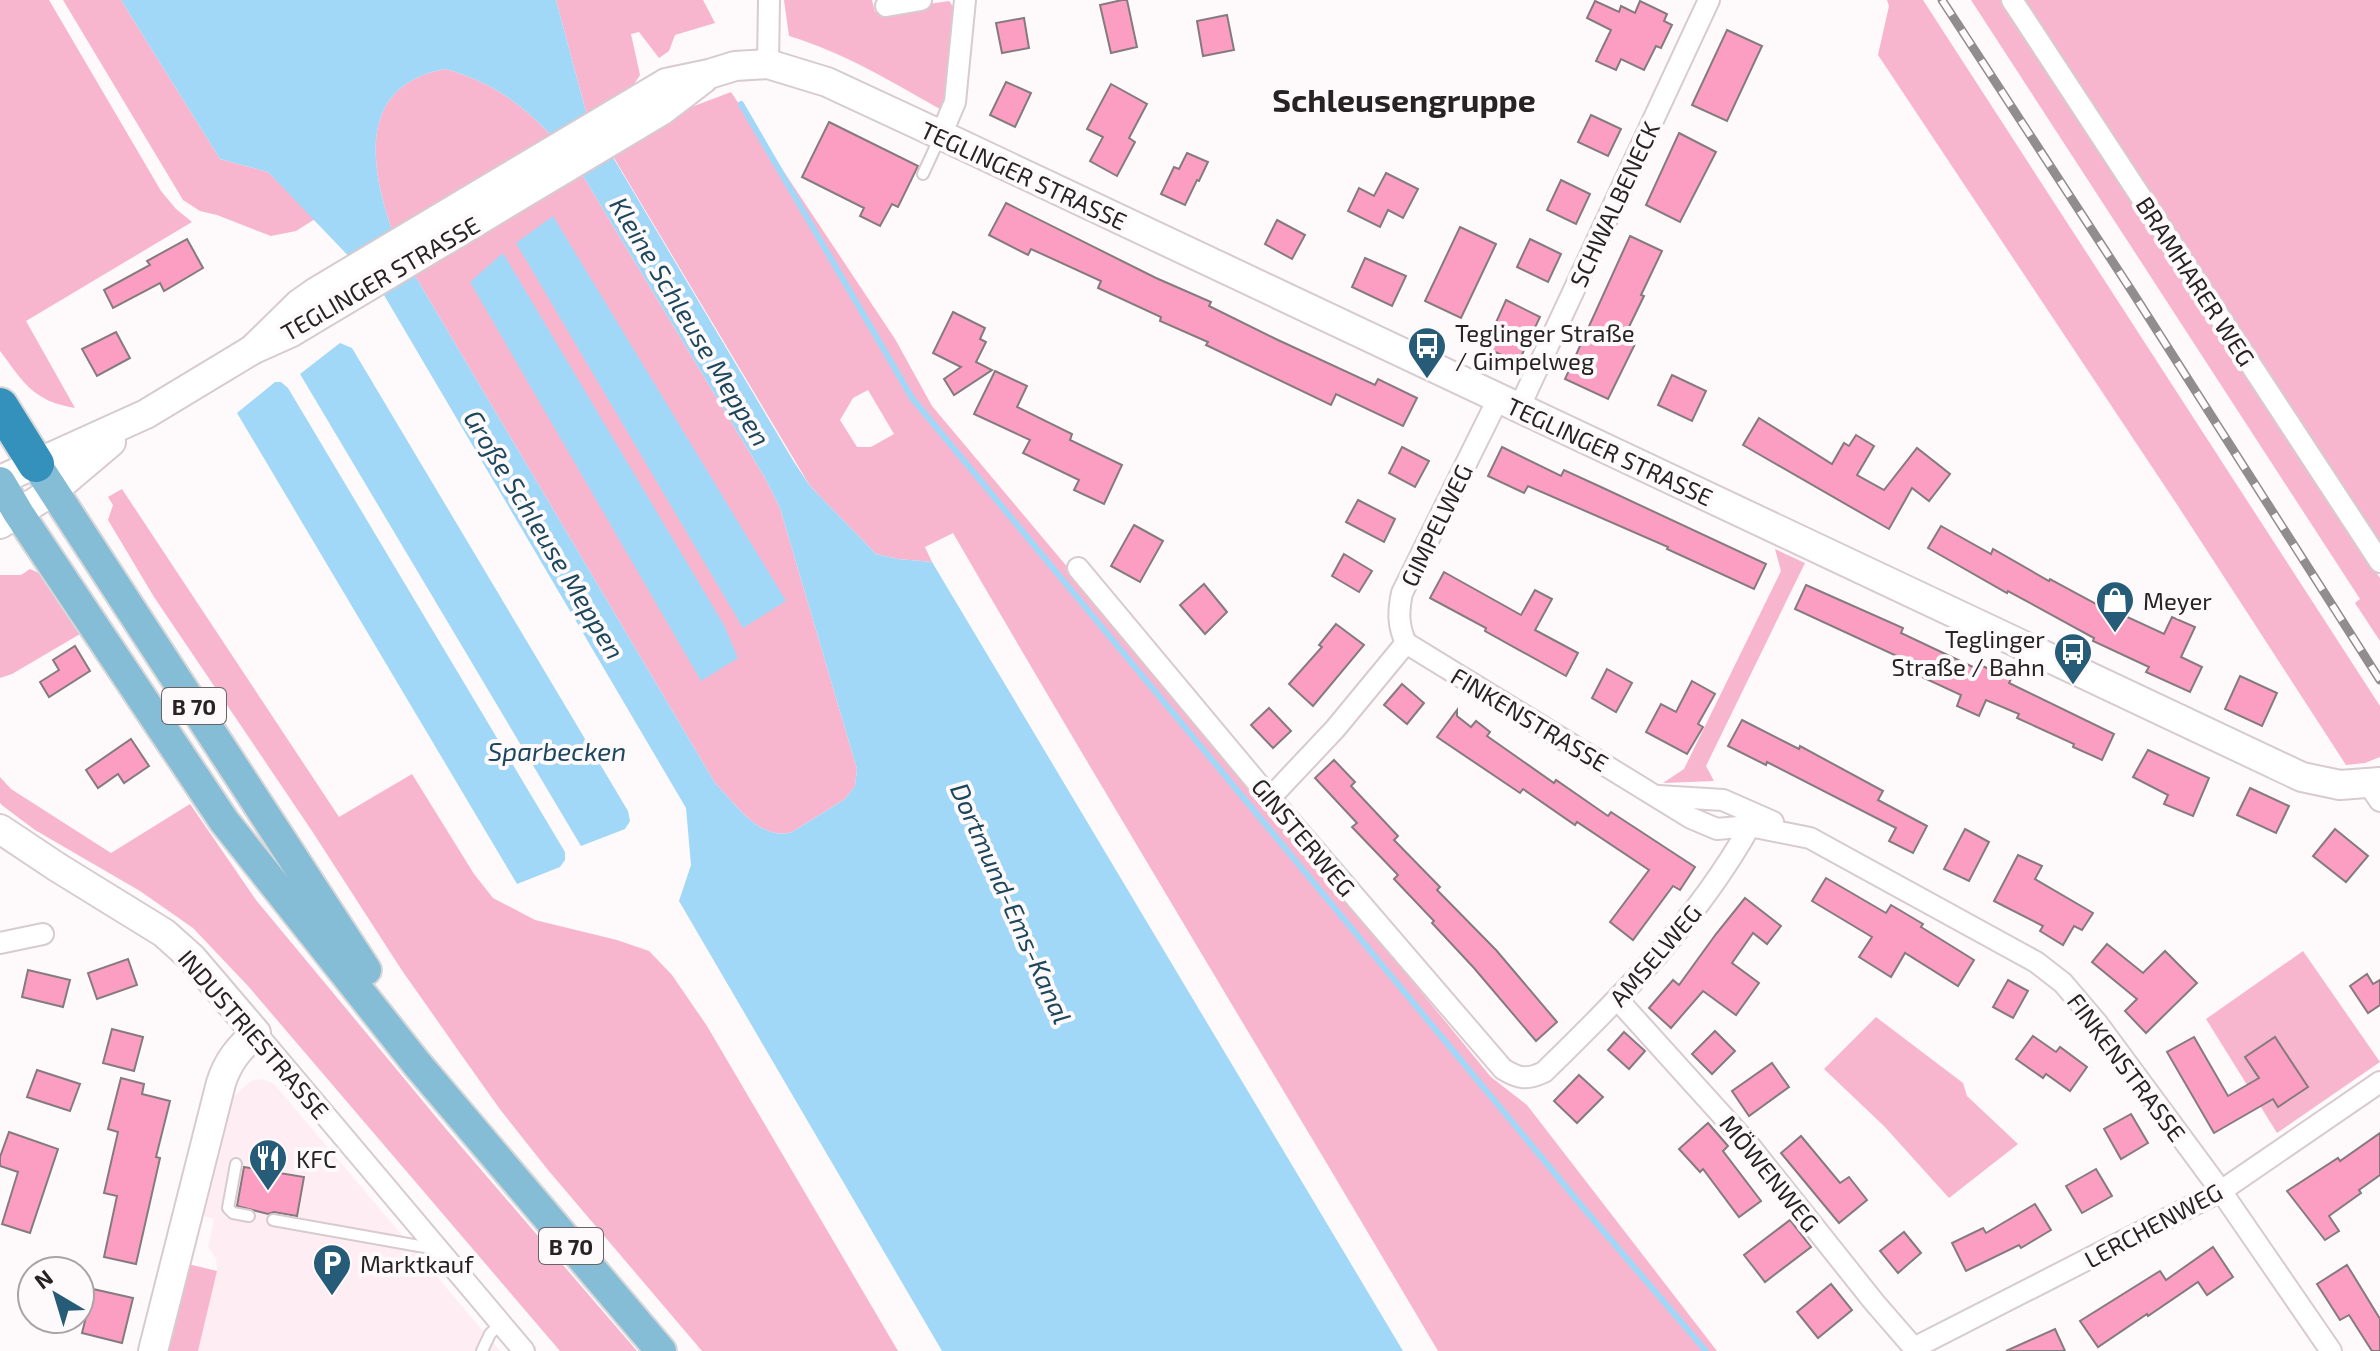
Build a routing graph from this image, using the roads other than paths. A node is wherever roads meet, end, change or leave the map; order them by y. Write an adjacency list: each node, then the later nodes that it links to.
1 (769, 0): 7 (street)
2 (921, 0): 6 (street)
3 (965, 0): 10 (street)
4 (1709, 0): 13 (street, SCHWALBENECK)
5 (2012, 0): 18 (street, BRAMHARER WEG)
6 (886, 6)
7 (768, 64): 8 (street, TEGLINGER STRASSE); 10 (street, TEGLINGER STRASSE)
8 (709, 74): 9 (street, TEGLINGER STRASSE); 9 (street, TEGLINGER STRASSE)
9 (608, 129): 12 (street, TEGLINGER STRASSE); 12 (street, TEGLINGER STRASSE)
10 (941, 135): 11 (lane); 13 (street, TEGLINGER STRASSE)
11 (923, 174)
12 (409, 248): 15 (street, TEGLINGER STRASSE)
13 (1508, 404): 20 (street, GIMPELWEG); 21 (street, TEGLINGER STRASSE)
14 (0, 406): 15 (highway, B 70)
15 (45, 477): 16 (street); 17 (street); 33 (main road, B 70)
16 (0, 481): 17 (main road, B 70)
17 (9, 519): 33 (main road, B 70)
18 (2380, 562)
19 (1078, 568): 23 (street, GINSTERWEG)
20 (1406, 643): 22 (street, FINKENSTRASSE); 23 (street)
21 (2376, 789)
22 (1654, 795): 24 (street, FINKENSTRASSE); 26 (street, FINKENSTRASSE)
23 (1270, 798): 31 (street, GINSTERWEG)
24 (1750, 826): 26 (street, FINKENSTRASSE); 29 (street, AMSELWEG)
25 (3, 829): 30 (street, INDUSTRIESTRASSE)
26 (1810, 838): 35 (street, FINKENSTRASSE)
27 (43, 934): 28 (street)
28 (0, 943)
29 (1618, 1000): 31 (street, AMSELWEG); 40 (street, MÖWENWEG)
30 (256, 1033): 38 (street, INDUSTRIESTRASSE); 41 (street)
31 (1544, 1072)
32 (2380, 1082): 35 (street, LERCHENWEG)
33 (482, 1140): 44 (main road, B 70)
34 (236, 1164): 36 (lane)
35 (2221, 1191): 40 (street, LERCHENWEG); 45 (street, FINKENSTRASSE)
36 (249, 1216)
37 (273, 1220): 38 (lane)
38 (439, 1250): 39 (street, INDUSTRIESTRASSE)
39 (500, 1324): 42 (lane); 43 (street, INDUSTRIESTRASSE)
40 (1915, 1350)
41 (153, 1351)
42 (482, 1351)
43 (524, 1351)
44 (661, 1351)
45 (2331, 1351)

